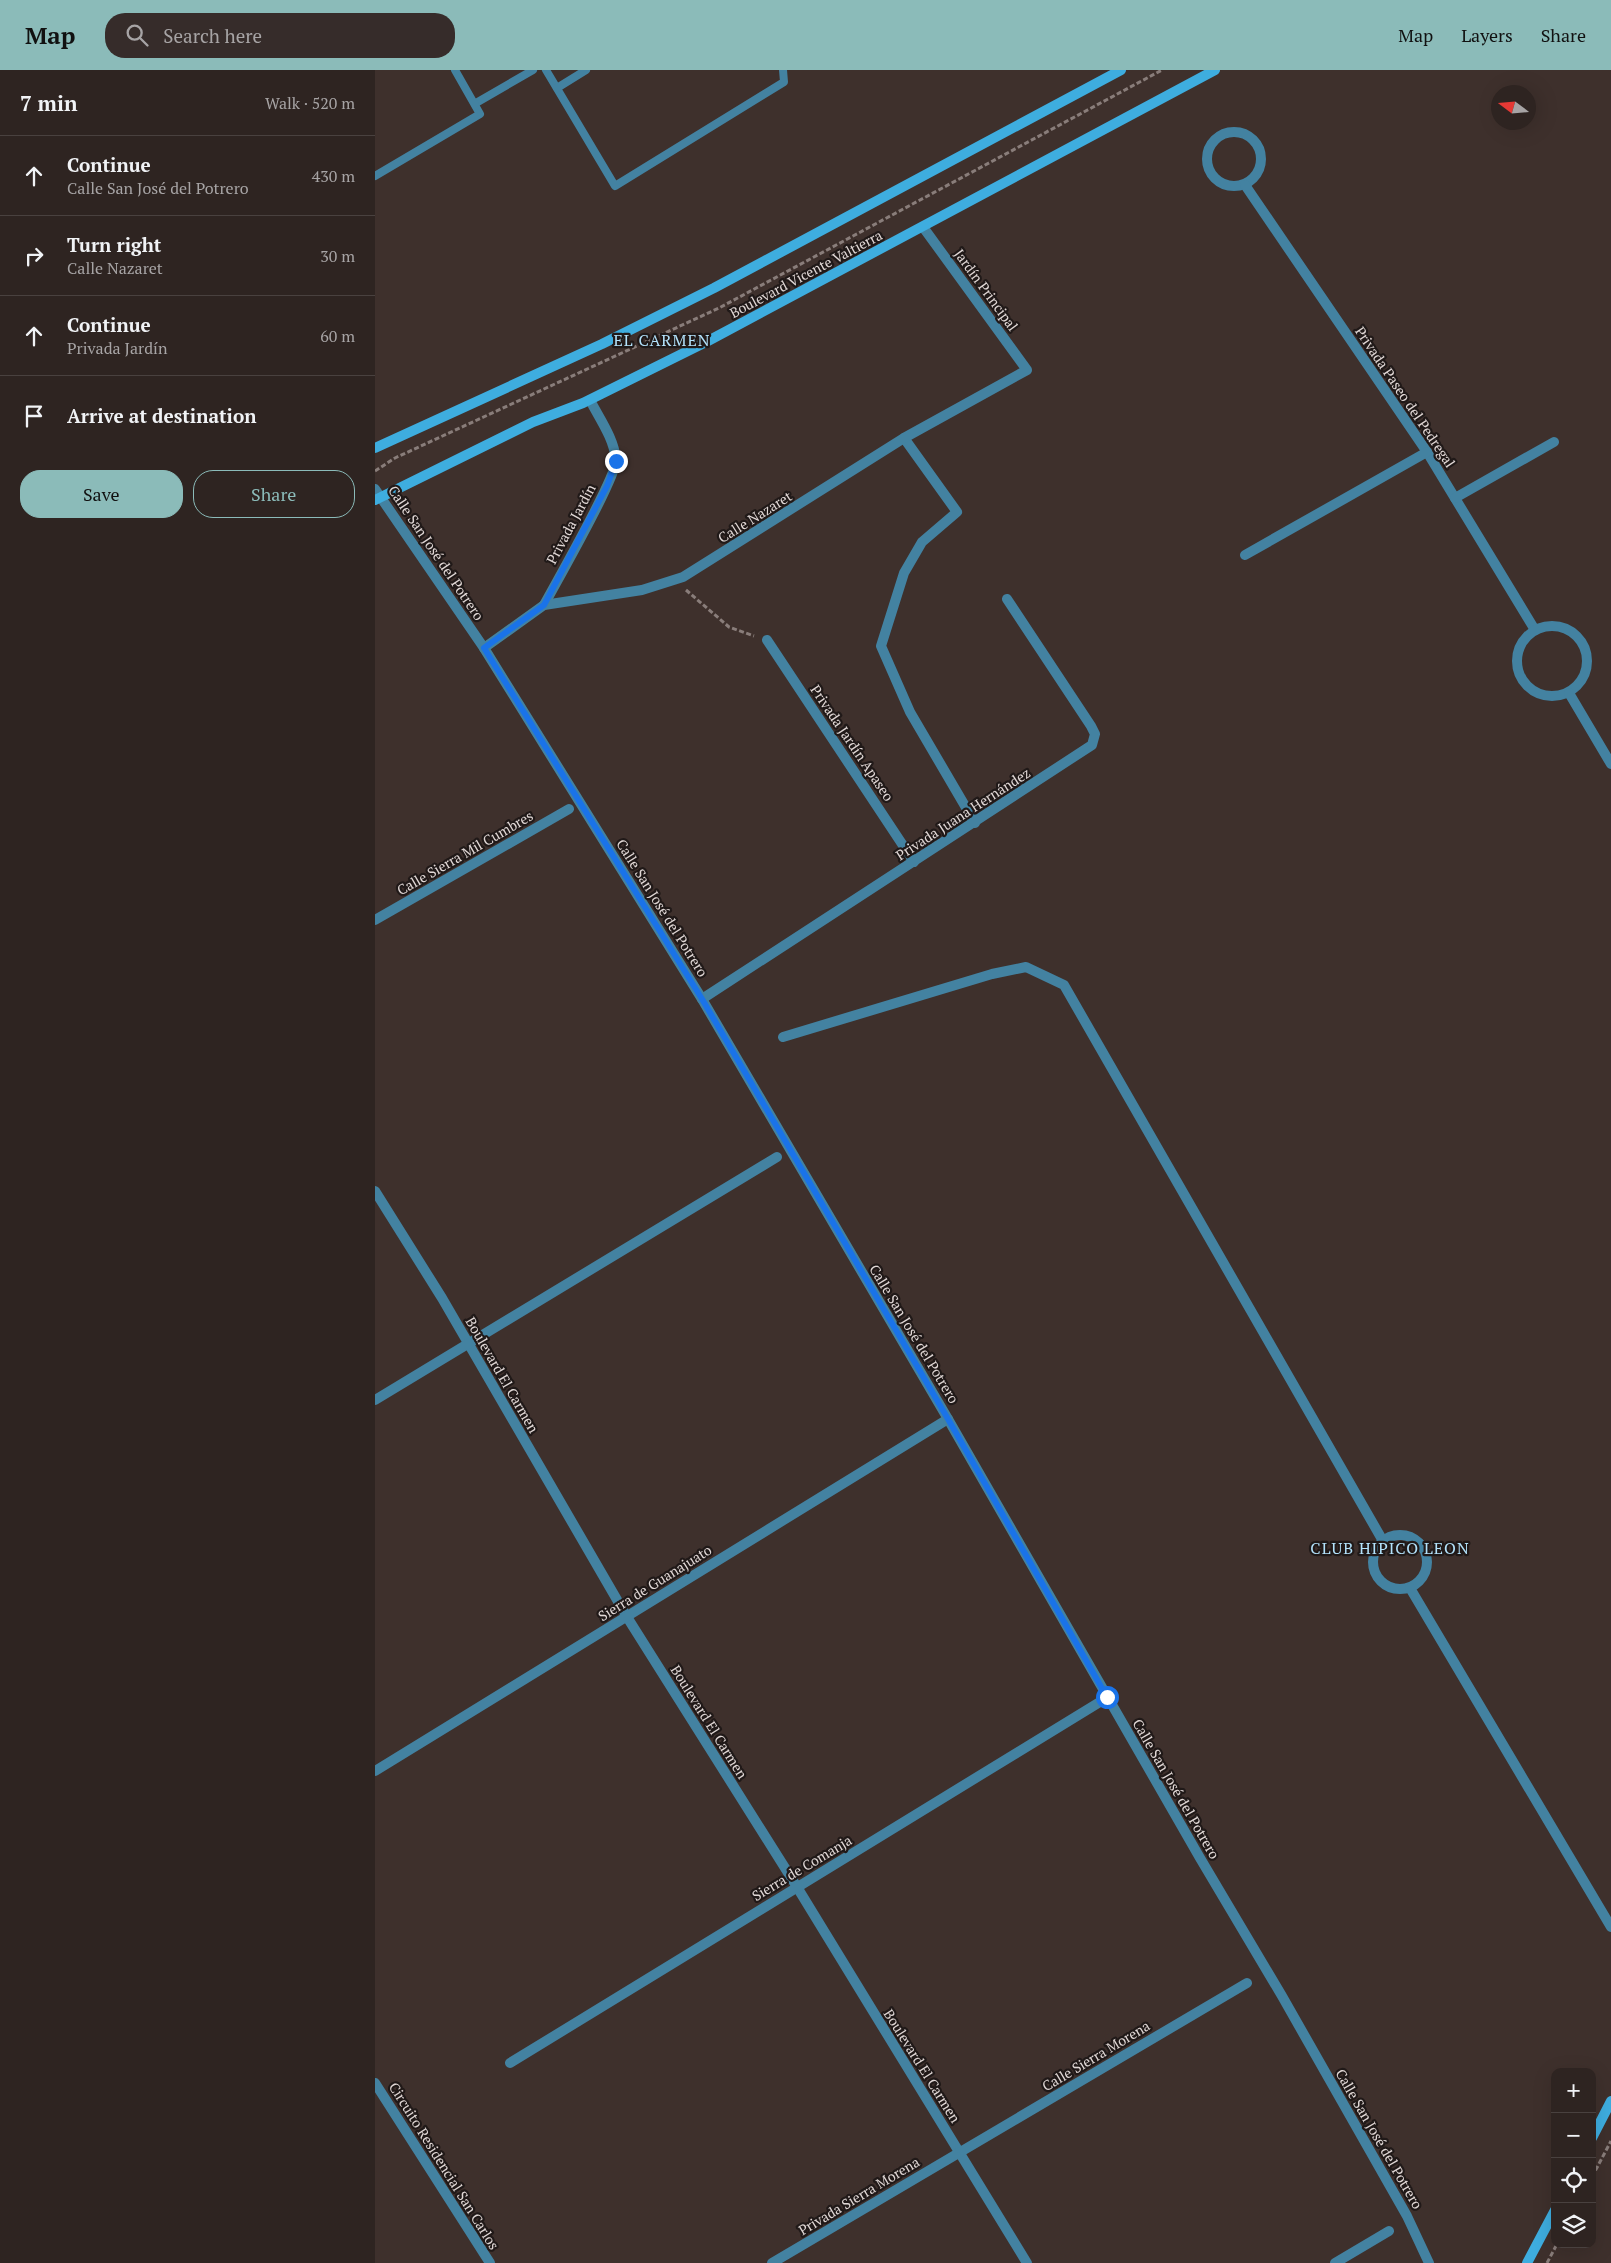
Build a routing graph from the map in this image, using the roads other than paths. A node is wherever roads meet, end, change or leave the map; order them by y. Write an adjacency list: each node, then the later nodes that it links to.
1 (455, 70): 9 (lane)
2 (533, 70): 9 (lane)
3 (546, 70): 8 (lane)
4 (586, 70): 8 (lane)
5 (783, 70): 8 (lane)
6 (1121, 70): 17 (main road)
7 (1215, 70): 12 (main road, Boulevard Vicente Valtierra)
8 (557, 88)
9 (475, 103): 10 (lane)
10 (375, 176)
11 (1245, 184): 11 (street); 18 (street, Privada Paseo del Pedregal)
12 (923, 227): 13 (street, Jardín Principal); 14 (main road, Boulevard Vicente Valtierra)
13 (1027, 370): 15 (street, Calle Nazaret)
14 (590, 400): 19 (main road, Boulevard Vicente Valtierra); 23 (street, Privada Jardín)
15 (905, 438): 23 (street, Calle Nazaret); 30 (street)
16 (1553, 442): 20 (street)
17 (375, 448)
18 (1427, 452): 20 (street, Privada Paseo del Pedregal); 21 (street)
19 (376, 495): 26 (street, Calle San José del Potrero)
20 (1455, 498): 24 (street, Privada Paseo del Pedregal)
21 (1245, 555)
22 (1007, 599): 30 (street, Privada Juana Hernández)
23 (544, 605): 26 (street, Calle Nazaret)
24 (1535, 630): 27 (street); 27 (street)
25 (767, 640): 31 (street, Privada Jardín Apaseo)
26 (484, 648): 33 (street, Calle San José del Potrero)
27 (1569, 693): 28 (street)
28 (1611, 764)
29 (569, 809): 32 (street, Calle Sierra Mil Cumbres)
30 (975, 823): 31 (street, Privada Juana Hernández)
31 (914, 862): 33 (street, Privada Juana Hernández)
32 (375, 920)
33 (702, 999): 39 (street, Calle San José del Potrero)
34 (783, 1036): 40 (street)
35 (777, 1157): 37 (street)
36 (375, 1191): 37 (street, Boulevard El Carmen)
37 (468, 1344): 38 (street); 42 (street, Boulevard El Carmen)
38 (375, 1400)
39 (948, 1419): 42 (street, Sierra de Guanajuato); 43 (street, Calle San José del Potrero)
40 (1383, 1541): 41 (street); 41 (street)
41 (1410, 1588): 46 (street)
42 (627, 1617): 44 (street, Sierra de Guanajuato); 45 (street, Boulevard El Carmen)
43 (1107, 1697): 45 (street, Sierra de Comanja); 59 (street, Calle San José del Potrero)
44 (375, 1771)
45 (797, 1887): 48 (street, Sierra de Comanja); 52 (street, Boulevard El Carmen)
46 (1611, 1927)
47 (1247, 1983): 52 (street, Calle Sierra Morena)
48 (510, 2063)
49 (375, 2083): 55 (street, Circuito Residencial San Carlos)
50 (1611, 2101): 51 (main road)
51 (1596, 2130)
52 (960, 2152): 56 (street, Privada Sierra Morena); 57 (street, Boulevard El Carmen)
53 (1551, 2218): 60 (main road)
54 (1389, 2231): 58 (street)
55 (490, 2263)
56 (772, 2263)
57 (1027, 2263)
58 (1335, 2263)
59 (1429, 2263)
60 (1527, 2263)

